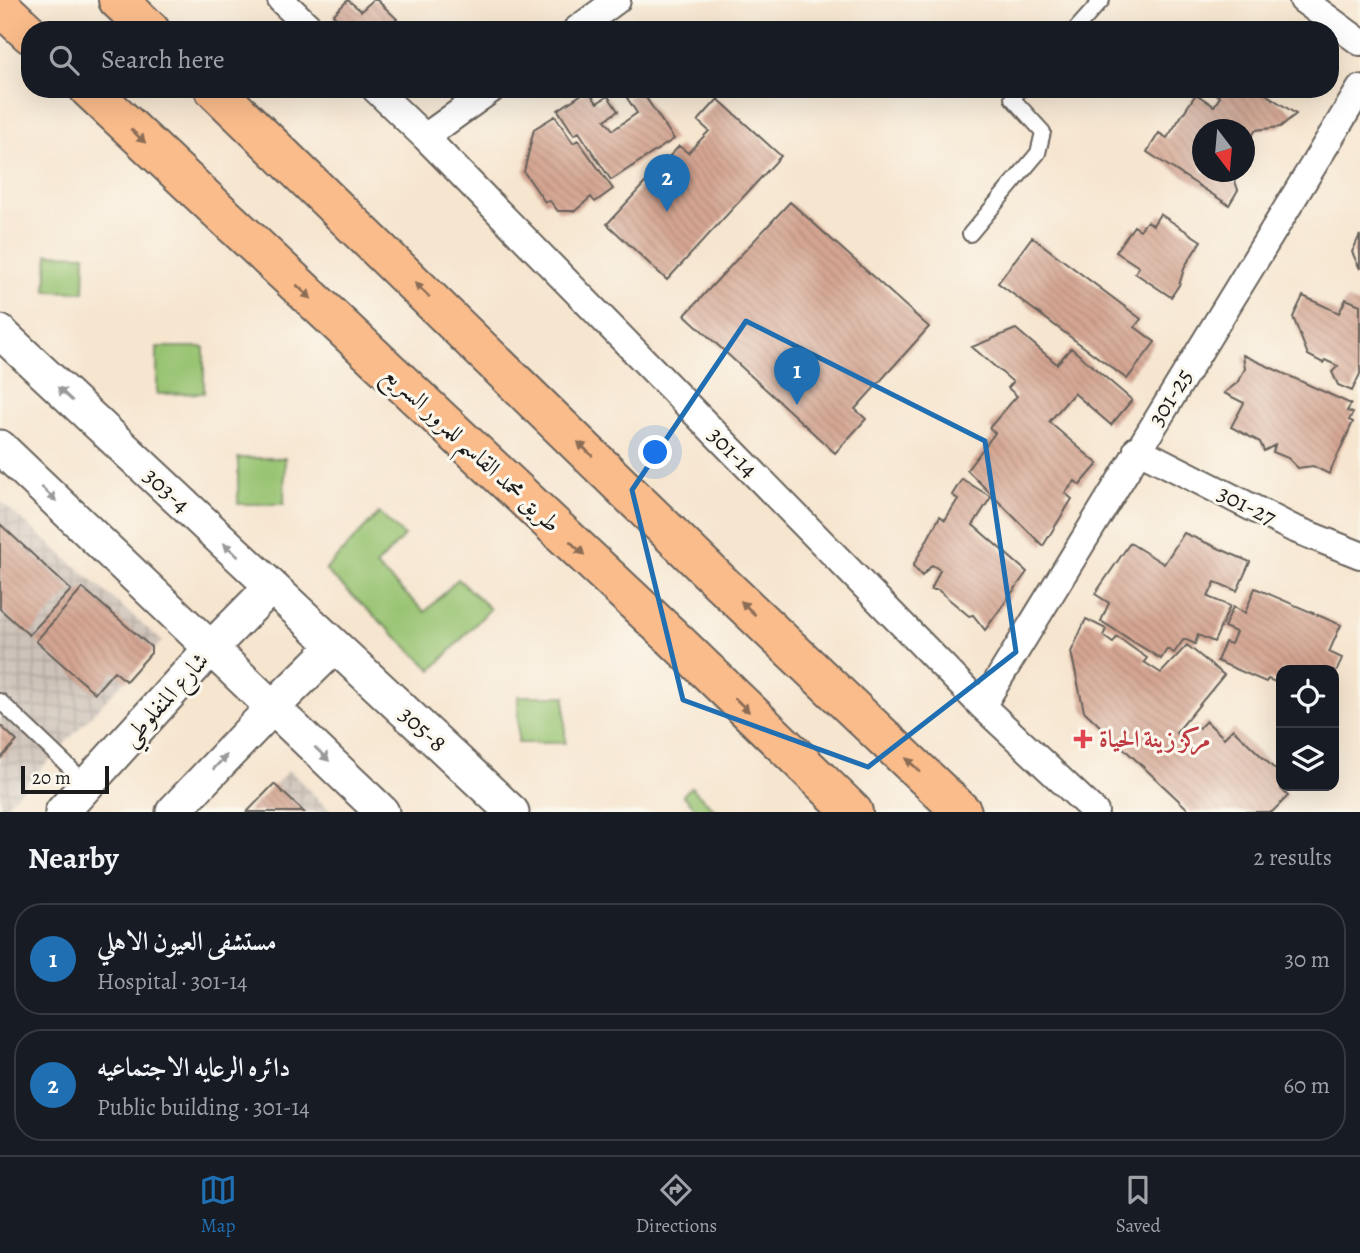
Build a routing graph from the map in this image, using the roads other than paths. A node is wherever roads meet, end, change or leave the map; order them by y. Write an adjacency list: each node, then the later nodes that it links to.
1 (118, 0): 7 (highway)
2 (281, 0): 8 (street)
3 (617, 0): 9 (street)
4 (1102, 0): 10 (lane)
5 (1303, 0): 11 (street)
6 (0, 6): 12 (highway)
7 (140, 21)
8 (303, 21)
9 (588, 21)
10 (1083, 21)
11 (1332, 21)
12 (21, 26)
13 (1339, 27): 14 (street)
14 (1360, 42)
15 (1360, 89): 25 (street, 301-25)
16 (99, 98): 38 (highway, طريق محمد القاسم للمرور السريع, one-way to 38)
17 (223, 98): 39 (highway, one-way to 17)
18 (384, 98): 21 (street, 301-14)
19 (479, 98): 21 (street)
20 (1017, 98): 22 (lane)
21 (425, 137): 31 (street, 301-14)
22 (970, 234)
23 (0, 332): 27 (street, 303-4, one-way to 23)
24 (0, 447): 29 (street, one-way to 29)
25 (1138, 449): 26 (street, 301-27); 31 (street, 301-25)
26 (1360, 555)
27 (271, 587): 28 (street, 303-4); 29 (street, شارع المنفلوطي)
28 (335, 646): 32 (street); 37 (street, 305-8)
29 (211, 648): 32 (street); 33 (street, شارع المنفلوطي)
30 (0, 701): 33 (lane)
31 (982, 706): 40 (street, 301-14)
32 (272, 707): 35 (street, one-way to 32); 36 (street, one-way to 36)
33 (87, 784): 34 (street, شارع المنفلوطي)
34 (62, 812)
35 (173, 812)
36 (382, 812)
37 (512, 812)
38 (853, 812)
39 (962, 812)
40 (1095, 812)

